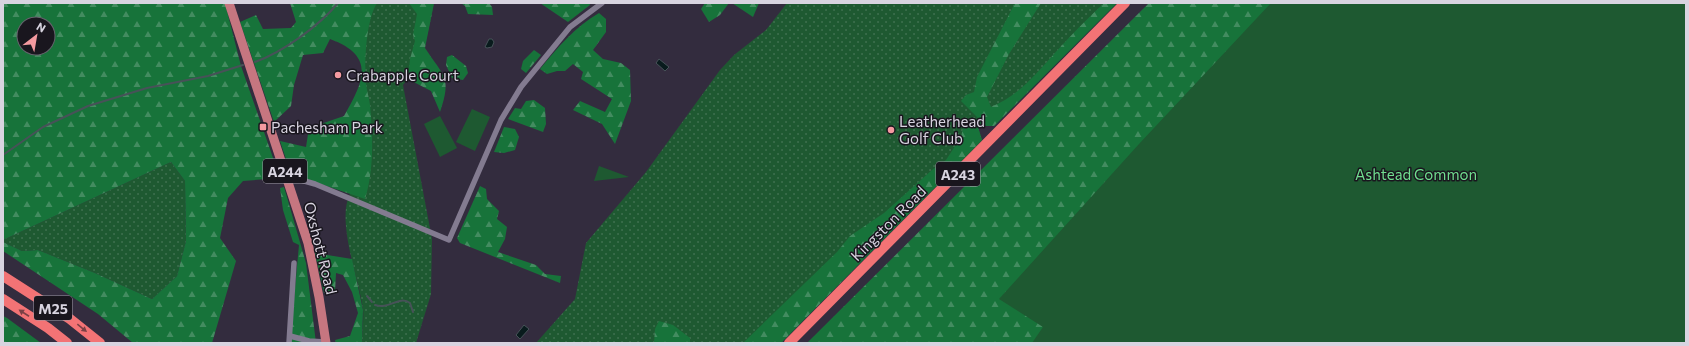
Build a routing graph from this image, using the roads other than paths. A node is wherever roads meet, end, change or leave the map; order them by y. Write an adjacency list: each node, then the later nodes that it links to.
1 (229, 3): 4 (main road, Oxshott Road / A244)
2 (602, 3): 4 (street)
3 (1125, 3): 13 (highway, Kingston Road / A243)
4 (287, 176): 9 (main road, Oxshott Road / A244)
5 (294, 263): 8 (street, Oxshott Road)
6 (3, 276): 11 (highway, M25, one-way to 11)
7 (3, 299): 10 (highway, M25, one-way to 7)
8 (290, 336): 9 (street, Oxshott Road); 12 (street, Oxshott Road)
9 (325, 342)
10 (67, 343)
11 (100, 343)
12 (289, 343)
13 (789, 343)

